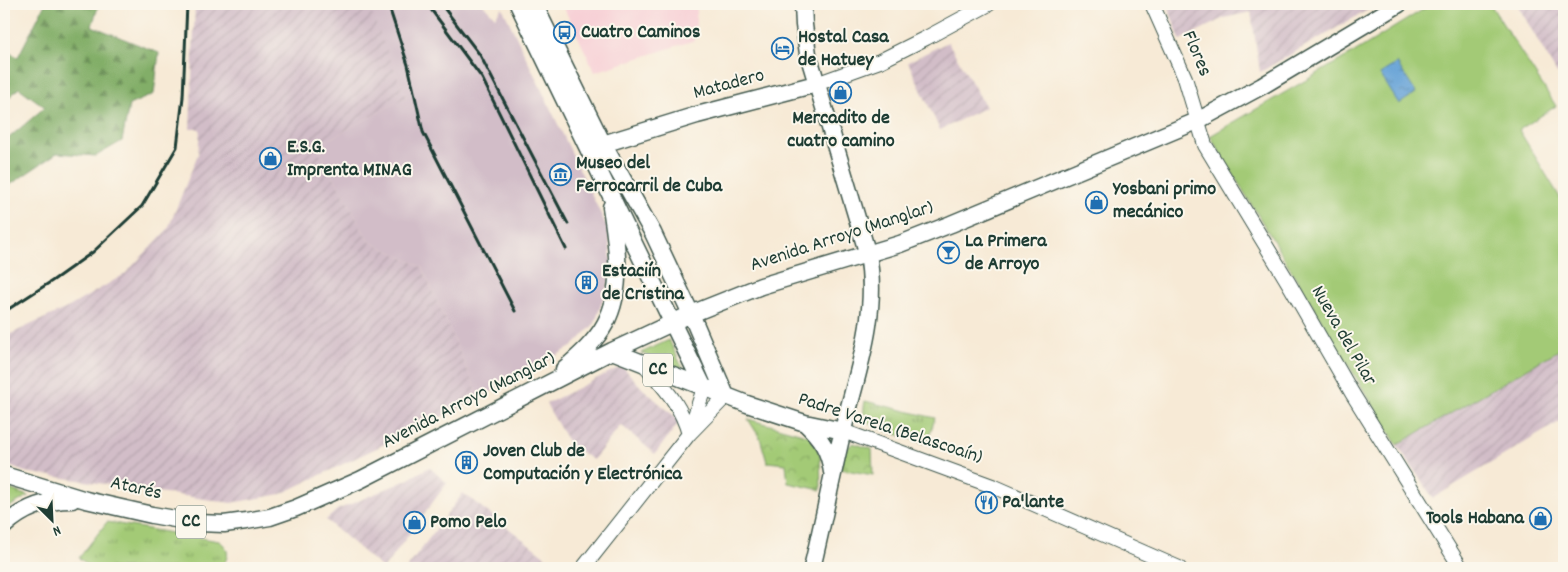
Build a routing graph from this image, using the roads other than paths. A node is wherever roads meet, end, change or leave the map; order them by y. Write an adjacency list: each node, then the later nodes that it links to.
1 (518, 4): 10 (main road)
2 (534, 4): 9 (main road)
3 (803, 4): 7 (main road)
4 (989, 4): 7 (street, Matadero)
5 (1152, 4): 8 (street, Flores)
6 (1399, 4): 8 (main road, Avenida Arroyo (Manglar))
7 (816, 84): 9 (main road, Matadero); 12 (main road)
8 (1198, 121): 12 (main road, Avenida Arroyo (Manglar)); 31 (street, Nueva del Pilar)
9 (603, 144): 10 (main road); 13 (main road)
10 (596, 162): 11 (main road)
11 (609, 192): 14 (main road); 17 (main road)
12 (868, 254): 13 (main road, Avenida Arroyo (Manglar)); 21 (main road)
13 (691, 314): 14 (main road, Avenida Arroyo (Manglar)); 19 (main road)
14 (672, 322): 15 (main road, Avenida Arroyo (Manglar)); 18 (main road)
15 (612, 351): 16 (main road, Padre Varela (Belascoaín) / CC); 17 (main road, Avenida Arroyo (Manglar) / CC)
16 (645, 365): 18 (main road, Padre Varela (Belascoaín) / CC); 22 (street)
17 (541, 388): 26 (main road, Avenida Arroyo (Manglar) / CC)
18 (704, 388): 19 (main road, Padre Varela (Belascoaín) / CC); 22 (street)
19 (726, 396): 20 (main road, Padre Varela (Belascoaín) / CC); 22 (street)
20 (804, 423): 21 (main road, Padre Varela (Belascoaín) / CC); 24 (main road)
21 (843, 431): 24 (main road); 30 (street, Padre Varela (Belascoaín))
22 (689, 434): 28 (street)
23 (4, 475): 25 (main road, Atarés / CC)
24 (832, 479): 29 (main road)
25 (86, 500): 26 (main road, Atarés / CC); 27 (main road, Atarés)
26 (296, 508)
27 (4, 526)
28 (583, 568)
29 (812, 568)
30 (1179, 568)
31 (1461, 568)

